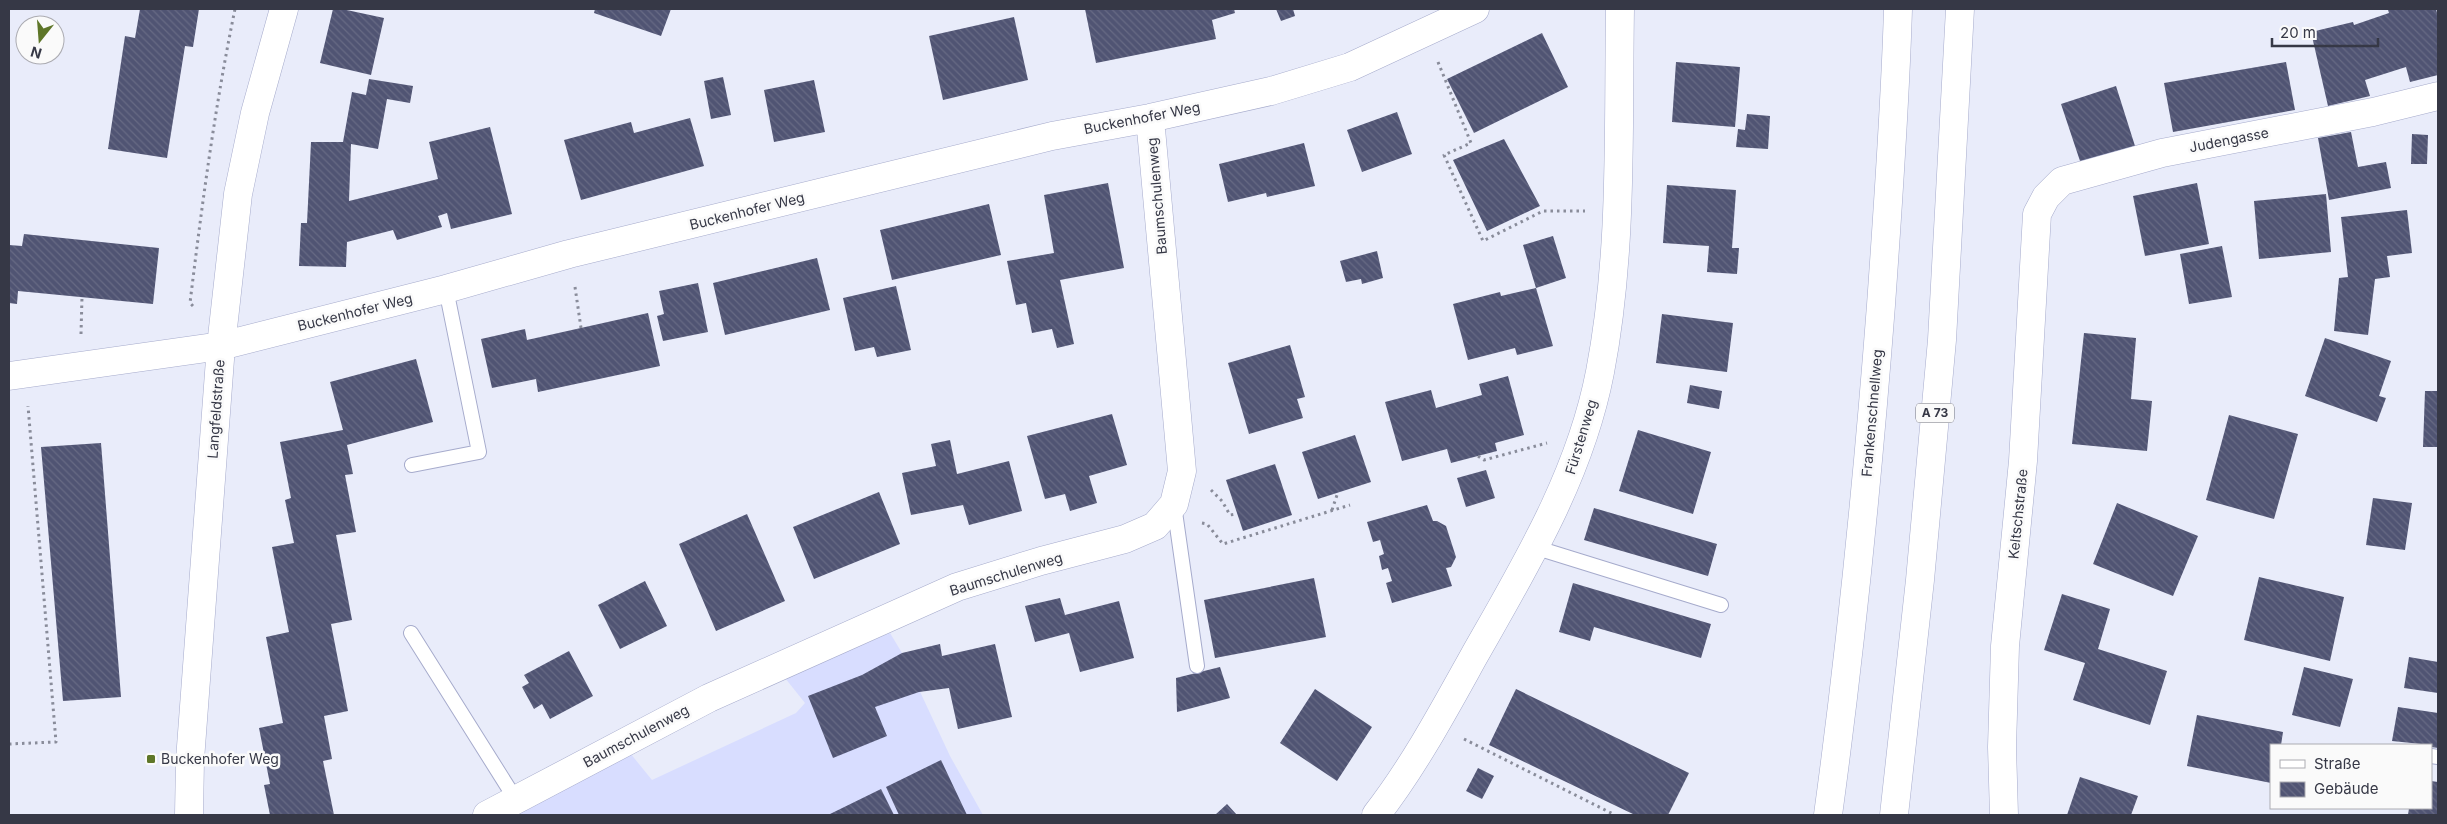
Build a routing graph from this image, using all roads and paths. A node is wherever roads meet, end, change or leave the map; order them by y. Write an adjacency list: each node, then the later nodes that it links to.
1 (284, 9): 14 (main road, Langfeldstraße)
2 (1475, 9): 6 (main road, Buckenhofer Weg)
3 (1620, 9): 9 (main road, Fürstenweg)
4 (1898, 9): 34 (main road, Frankenschnellweg)
5 (1960, 9): 35 (main road, A 73)
6 (1425, 32): 8 (main road, Buckenhofer Weg); 9 (path)
7 (2438, 96): 10 (main road, Judengasse)
8 (1150, 118): 11 (main road, Buckenhofer Weg); 22 (main road, Baumschulenweg)
9 (1617, 211): 16 (main road, Fürstenweg)
10 (2037, 214): 36 (main road, Keltschstraße)
11 (569, 254): 12 (main road, Buckenhofer Weg); 13 (path)
12 (446, 289): 14 (main road, Buckenhofer Weg); 18 (lane)
13 (581, 328)
14 (221, 346): 15 (main road, Buckenhofer Weg); 30 (main road, Langfeldstraße)
15 (17, 375): 28 (path)
16 (1584, 434): 17 (path); 23 (main road, Fürstenweg)
17 (1478, 456)
18 (412, 465)
19 (1338, 492): 21 (path)
20 (1350, 505): 21 (path)
21 (1332, 511): 22 (path)
22 (1175, 513): 26 (lane); 29 (main road, Baumschulenweg)
23 (1534, 547): 24 (lane); 27 (main road, Fürstenweg)
24 (1721, 605)
25 (411, 633): 29 (lane)
26 (1197, 666)
27 (1435, 725): 32 (main road, Fürstenweg); 33 (path)
28 (9, 744)
29 (516, 800): 31 (main road, Baumschulenweg)
30 (189, 815)
31 (487, 815)
32 (1376, 815)
33 (1615, 815)
34 (1828, 815)
35 (1894, 815)
36 (2004, 815)

